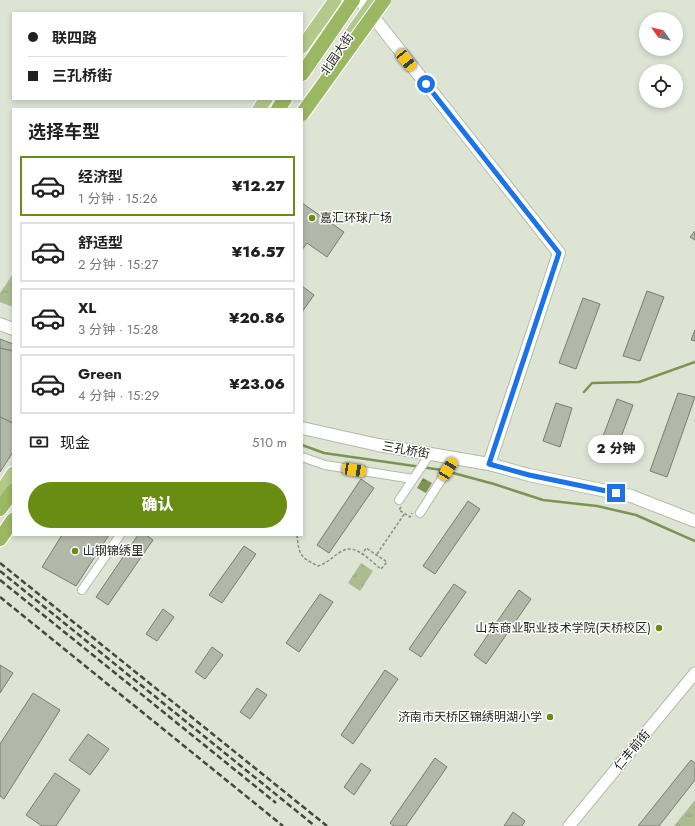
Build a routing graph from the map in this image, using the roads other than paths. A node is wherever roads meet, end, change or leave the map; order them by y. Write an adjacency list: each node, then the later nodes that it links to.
1 (335, 0): 5 (main road)
2 (353, 0): 6 (highway)
3 (384, 0): 8 (highway, bridge)
4 (369, 3): 7 (highway); 15 (main road)
5 (303, 47)
6 (303, 73)
7 (299, 108)
8 (303, 113)
9 (0, 324): 10 (main road)
10 (12, 329)
11 (303, 428): 14 (main road, 三孔桥街)
12 (303, 457): 17 (street)
13 (455, 458): 14 (main road, 三孔桥街); 15 (main road, 三孔桥街); 22 (street)
14 (427, 459): 17 (street)
15 (489, 464): 24 (main road, 三孔桥街)
16 (12, 475): 19 (main road)
17 (415, 476): 20 (street)
18 (12, 492): 21 (highway)
19 (0, 493)
20 (400, 500)
21 (0, 510)
22 (420, 513)
23 (12, 521): 27 (highway)
24 (695, 522)
25 (12, 527): 28 (main road)
26 (119, 536): 29 (street)
27 (0, 539)
28 (0, 544)
29 (82, 590)
30 (695, 673): 31 (street, 仁丰前街)
31 (569, 826)

